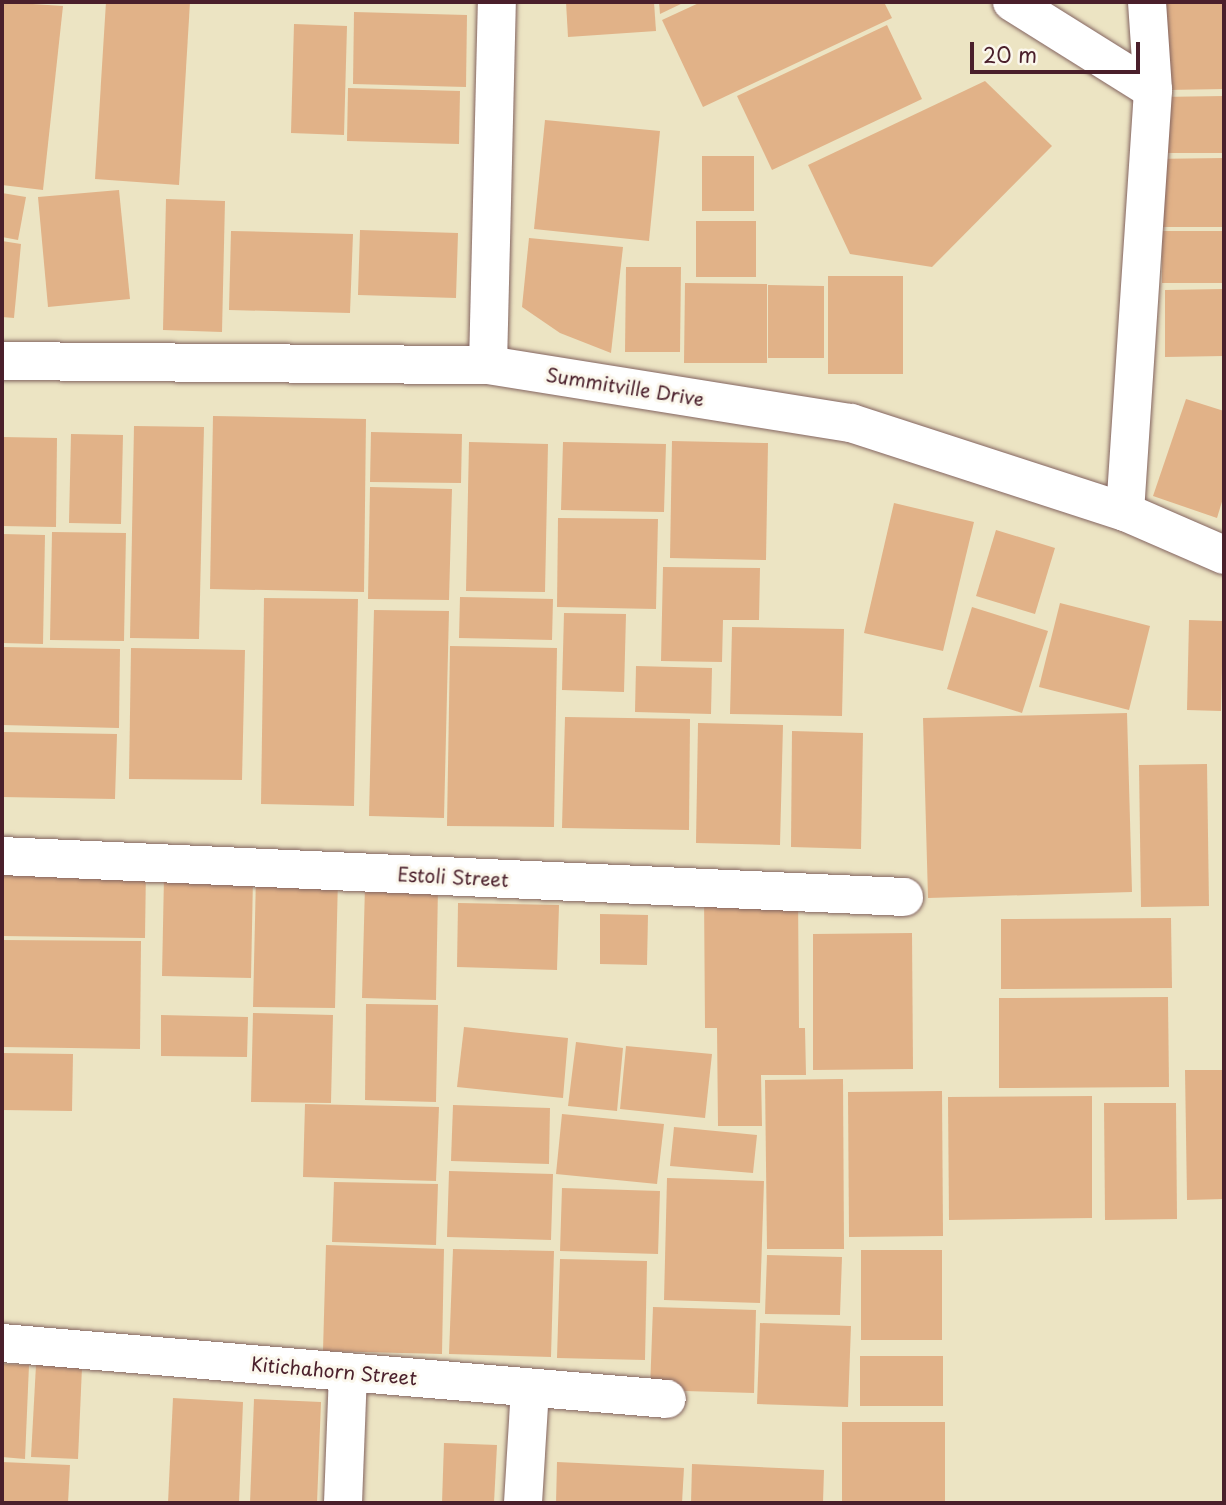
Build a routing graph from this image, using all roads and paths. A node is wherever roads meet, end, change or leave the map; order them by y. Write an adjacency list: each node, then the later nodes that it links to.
1 (497, 2): 6 (street)
2 (1012, 2): 4 (street)
3 (1147, 2): 4 (street)
4 (1153, 90): 7 (street)
5 (2, 361): 6 (street, Summitville Drive)
6 (488, 365): 7 (street, Summitville Drive)
7 (1125, 512): 8 (street, Summitville Drive)
8 (1224, 555)
9 (2, 856): 10 (street, Estoli Street)
10 (904, 897)
11 (2, 1343): 12 (street, Kitichahorn Street)
12 (348, 1372): 13 (street, Kitichahorn Street); 15 (street)
13 (530, 1388): 14 (street, Kitichahorn Street); 16 (street)
14 (667, 1399)
15 (343, 1503)
16 (523, 1503)

